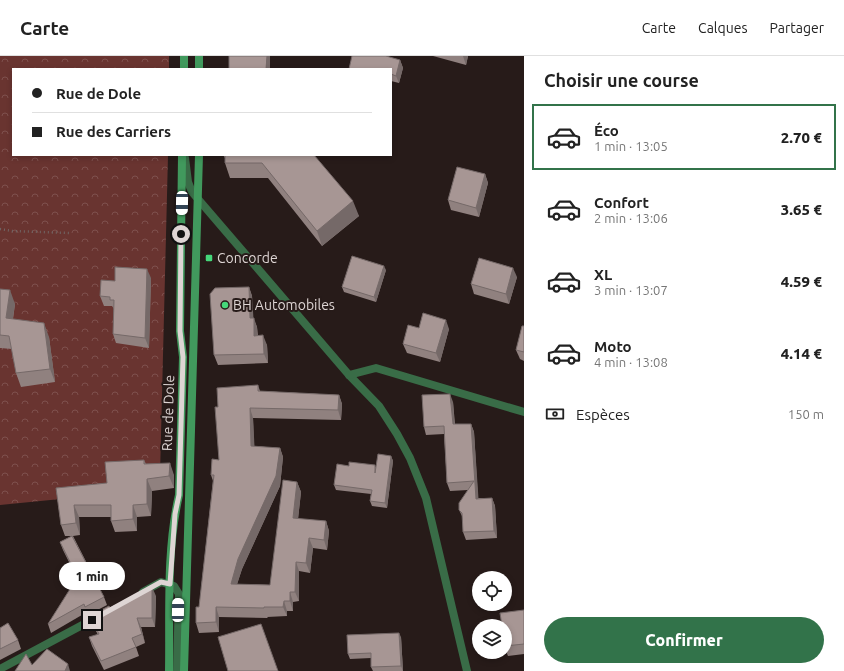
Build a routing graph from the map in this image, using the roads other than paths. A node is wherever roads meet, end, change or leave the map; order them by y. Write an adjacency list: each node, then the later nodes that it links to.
1 (184, 56): 3 (main road)
2 (199, 56): 4 (main road)
3 (184, 68)
4 (199, 68)
5 (183, 156): 8 (street)
6 (183, 156): 11 (main road, Rue de Dole)
7 (199, 156): 8 (main road, Rue de Dole)
8 (199, 199): 9 (street); 17 (main road, Rue de Dole)
9 (349, 375): 10 (street); 18 (street)
10 (524, 412)
11 (170, 584): 12 (street); 15 (main road, Rue de Dole); 16 (street)
12 (137, 596)
13 (109, 610): 14 (street)
14 (0, 670)
15 (169, 671)
16 (177, 671)
17 (184, 671)
18 (467, 671)

